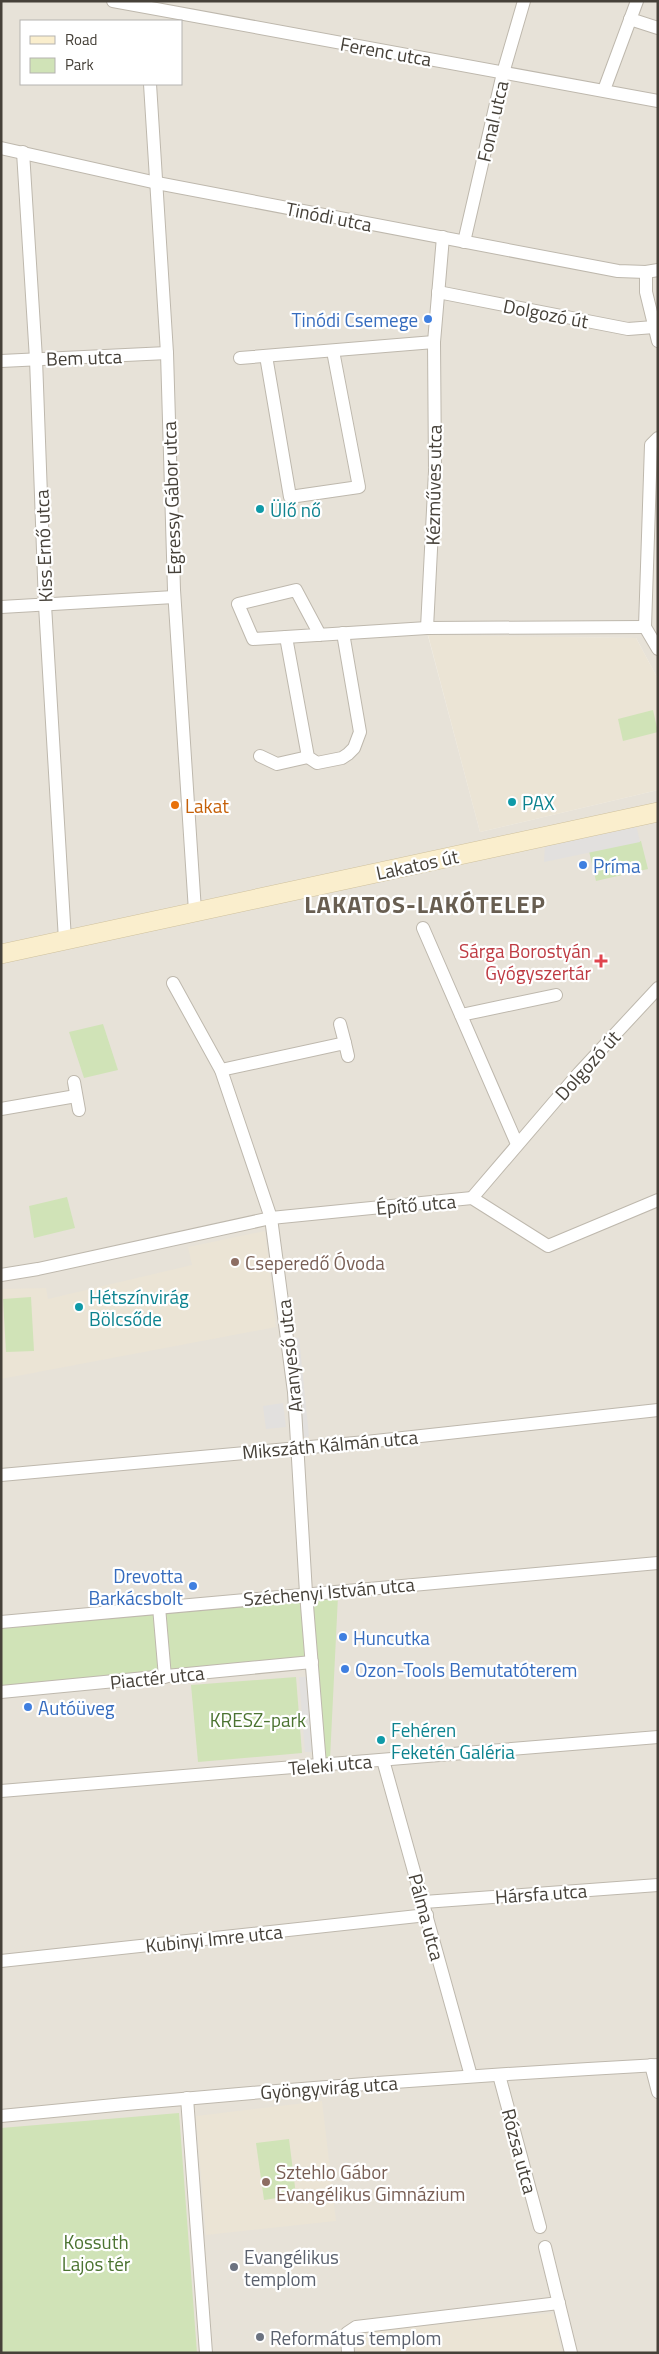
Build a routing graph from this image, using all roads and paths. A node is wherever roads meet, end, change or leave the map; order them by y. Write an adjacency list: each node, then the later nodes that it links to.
1 (113, 1): 4 (street, Ferenc utca)
2 (524, 1): 8 (street, Fonal utca)
3 (637, 1): 6 (street)
4 (145, 4): 5 (street); 8 (street, Ferenc utca)
5 (146, 20)
6 (630, 20): 7 (street); 10 (street)
7 (658, 28)
8 (503, 73): 10 (street, Ferenc utca); 16 (street, Fonal utca)
9 (150, 85): 14 (street, Egressy Gábor utca)
10 (604, 90): 11 (street, Ferenc utca)
11 (658, 101)
12 (1, 148): 13 (street, Tinódi utca)
13 (23, 152): 14 (street, Tinódi utca); 26 (street, Kiss Ernő utca)
14 (157, 183): 15 (street, Tinódi utca); 23 (street, Egressy Gábor utca)
15 (443, 237): 16 (street, Tinódi utca); 18 (street, Kézműves utca)
16 (464, 242): 17 (street, Tinódi utca)
17 (652, 271): 19 (street)
18 (438, 292): 19 (street, Dolgozó út); 21 (street, Kézműves utca)
19 (654, 327): 20 (street)
20 (658, 341)
21 (434, 342): 22 (street); 33 (street, Kézműves utca)
22 (333, 351): 24 (street); 24 (street)
23 (167, 353): 26 (street, Bem utca); 29 (street, Egressy Gábor utca)
24 (266, 356): 25 (street)
25 (240, 358)
26 (36, 359): 27 (street, Bem utca); 30 (street, Kiss Ernő utca)
27 (1, 361)
28 (658, 438): 32 (street)
29 (174, 597): 30 (street); 41 (street, Egressy Gábor utca)
30 (45, 605): 31 (street); 43 (street, Kiss Ernő utca)
31 (1, 607)
32 (645, 627): 33 (street); 37 (street)
33 (427, 628): 34 (street)
34 (344, 633): 35 (street); 39 (street)
35 (320, 634): 36 (street); 36 (street)
36 (286, 637): 39 (street)
37 (658, 648)
38 (260, 756): 39 (street)
39 (308, 758)
40 (658, 812): 41 (street, Lakatos út)
41 (195, 912): 43 (street, Lakatos út)
42 (423, 928): 48 (street)
43 (65, 940): 44 (street, Lakatos út)
44 (1, 954)
45 (173, 984): 52 (street)
46 (658, 988): 57 (street, Dolgozó út)
47 (556, 995): 48 (street)
48 (461, 1015): 57 (street)
49 (340, 1024): 50 (street)
50 (345, 1043): 51 (street); 52 (street)
51 (348, 1056)
52 (220, 1070): 60 (street)
53 (74, 1082): 54 (street)
54 (76, 1096): 55 (street); 56 (street)
55 (1, 1109)
56 (78, 1110)
57 (517, 1144): 58 (street, Dolgozó út)
58 (472, 1198): 59 (street, Építő utca); 60 (street, Építő utca)
59 (658, 1200)
60 (271, 1218): 61 (street, Építő utca); 63 (street, Aranyeső utca)
61 (1, 1275)
62 (658, 1410): 63 (street, Mikszáth Kálmán utca)
63 (298, 1448): 64 (street, Mikszáth Kálmán utca); 66 (street, Aranyeső utca)
64 (1, 1475)
65 (658, 1563): 66 (street, Széchenyi István utca)
66 (306, 1593): 67 (street, Széchenyi István utca); 69 (street, Aranyeső utca)
67 (159, 1606): 68 (street, Széchenyi István utca); 70 (street)
68 (1, 1622)
69 (312, 1662): 70 (street, Piactér utca); 74 (street, Aranyeső utca)
70 (165, 1677): 71 (street, Piactér utca)
71 (1, 1692)
72 (658, 1737): 73 (street, Teleki utca)
73 (383, 1760): 74 (street, Teleki utca); 77 (street, Pálma utca)
74 (320, 1765): 75 (street, Teleki utca)
75 (1, 1791)
76 (658, 1885): 77 (street, Hársfa utca)
77 (424, 1902): 78 (street, Pálma utca)
78 (427, 1916): 79 (street, Kubinyi Imre utca); 82 (street, Pálma utca)
79 (1, 1961)
80 (654, 2065): 81 (street, Gyöngyvirág utca); 83 (street)
81 (499, 2075): 82 (street, Gyöngyvirág utca); 86 (street, Rózsa utca)
82 (470, 2076): 84 (street, Gyöngyvirág utca)
83 (658, 2092)
84 (187, 2098): 85 (street, Gyöngyvirág utca); 89 (street)
85 (1, 2116)
86 (540, 2227)
87 (545, 2247): 88 (street)
88 (559, 2303): 90 (street); 91 (street)
89 (206, 2353)
90 (348, 2353)
91 (571, 2353)

